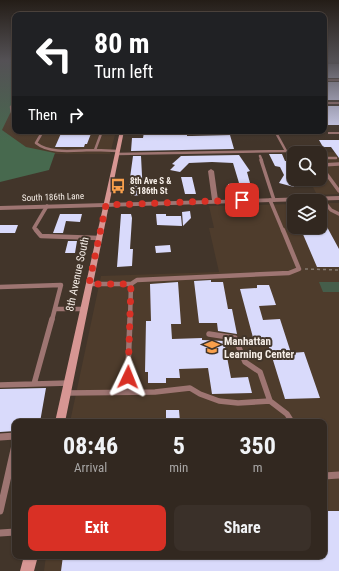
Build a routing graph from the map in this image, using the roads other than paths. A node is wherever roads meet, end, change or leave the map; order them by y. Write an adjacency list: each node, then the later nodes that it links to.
1 (327, 103): 2 (street)
2 (339, 103)
3 (330, 133): 4 (street)
4 (339, 133)
5 (41, 134): 9 (lane)
6 (101, 134): 9 (lane)
7 (121, 134): 10 (street, 8th Avenue South)
8 (277, 134): 10 (lane)
9 (95, 150): 10 (lane)
10 (117, 152): 25 (street, 8th Avenue South)
11 (260, 156): 23 (lane)
12 (327, 158): 13 (lane)
13 (336, 158)
14 (339, 164): 15 (lane)
15 (327, 165)
16 (211, 171): 24 (street)
17 (327, 173): 18 (lane)
18 (337, 186): 19 (lane)
19 (339, 192)
20 (327, 198): 21 (street, South 186th Lane)
21 (339, 198)
22 (287, 199): 23 (street, South 186th Lane)
23 (272, 200): 24 (street, South 186th Lane); 32 (lane)
24 (215, 201): 25 (street, South 186th Lane)
25 (106, 205): 27 (street, South 186th Lane); 30 (street, 8th Avenue South)
26 (327, 205): 29 (lane)
27 (47, 206): 28 (street, South 186th Lane); 30 (lane)
28 (0, 208)
29 (339, 214)
30 (99, 238): 31 (street, 8th Avenue South)
31 (89, 284): 32 (lane); 35 (street, 8th Avenue South)
32 (131, 284): 40 (lane)
33 (0, 287): 34 (lane)
34 (55, 309): 35 (lane); 38 (lane)
35 (84, 309): 37 (street, 8th Avenue South)
36 (209, 334): 42 (lane)
37 (69, 383): 38 (lane); 41 (street, 8th Avenue South)
38 (34, 384): 39 (lane)
39 (0, 385)
40 (127, 392): 41 (lane); 42 (lane)
41 (67, 393): 43 (street, 8th Avenue South)
42 (270, 401): 44 (lane)
43 (61, 419)
44 (290, 419)
45 (12, 436): 46 (lane)
46 (0, 437)
47 (12, 458): 50 (lane)
48 (339, 475): 49 (lane)
49 (327, 476)
50 (0, 511)
51 (0, 532): 52 (lane)
52 (12, 532)
53 (30, 559): 54 (street)
54 (27, 571)

